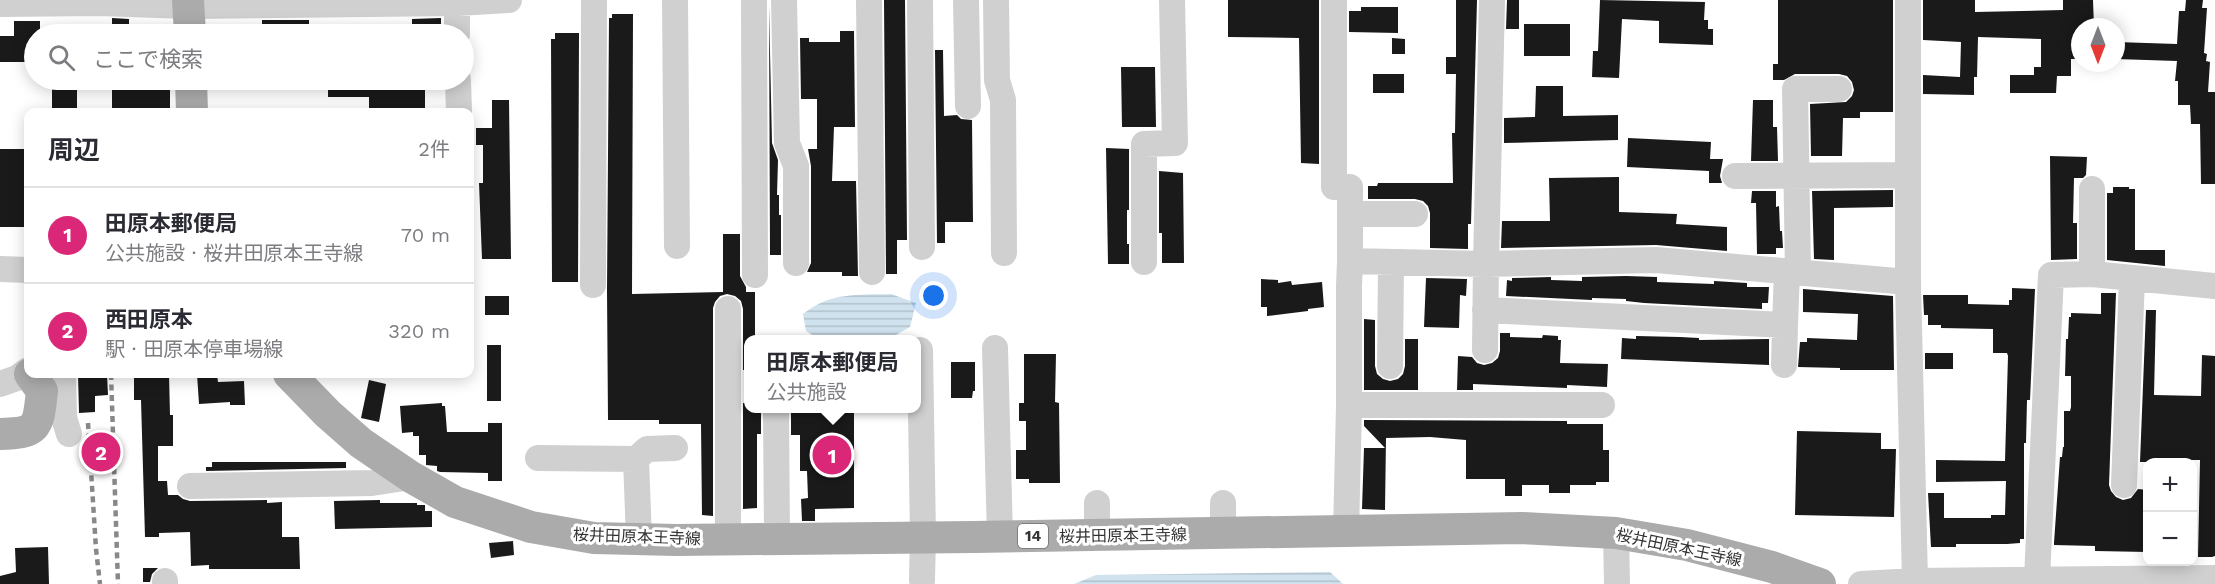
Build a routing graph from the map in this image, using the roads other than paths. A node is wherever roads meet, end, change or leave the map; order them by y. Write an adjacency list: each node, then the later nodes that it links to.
1 (502, 0): 2 (street); 16 (street)
2 (509, 0)
3 (594, 0): 48 (street)
4 (675, 0): 32 (street)
5 (754, 0): 45 (street)
6 (784, 0): 38 (street)
7 (869, 0): 42 (street)
8 (920, 0): 33 (street)
9 (966, 0): 23 (street)
10 (996, 0): 34 (street)
11 (1172, 0): 36 (street)
12 (1334, 0): 30 (street)
13 (1492, 0): 39 (street)
14 (1908, 0): 26 (street)
15 (99, 1): 17 (street); 18 (street)
16 (457, 3): 18 (street); 19 (street)
17 (0, 4)
18 (189, 13)
19 (458, 24)
20 (1839, 89): 28 (street)
21 (191, 90): 24 (main road)
22 (458, 90): 25 (street)
23 (968, 106)
24 (192, 108)
25 (459, 108)
26 (1908, 175): 28 (street); 47 (street)
27 (1735, 176): 28 (street)
28 (1796, 177): 43 (street)
29 (2092, 189): 44 (street)
30 (1350, 214): 31 (street); 35 (street)
31 (1415, 214)
32 (677, 246)
33 (922, 247)
34 (1004, 253)
35 (1350, 261): 37 (street); 62 (street)
36 (1144, 262)
37 (1391, 262): 39 (street); 56 (street)
38 (796, 263)
39 (1486, 264): 43 (street); 51 (street)
40 (0, 269): 41 (street)
41 (24, 270)
42 (872, 272)
43 (1793, 272): 47 (street); 52 (street)
44 (2092, 274): 46 (street); 84 (street)
45 (755, 275)
46 (2132, 278): 49 (street); 72 (street)
47 (1908, 282): 86 (street)
48 (593, 285)
49 (2215, 286)
50 (728, 309): 81 (street)
51 (1485, 310): 52 (street); 54 (street)
52 (1785, 325): 55 (street)
53 (996, 348): 79 (street)
54 (1485, 350)
55 (1784, 365)
56 (1390, 366)
57 (24, 374): 61 (street)
58 (33, 378): 66 (main road)
59 (63, 378): 67 (street)
60 (293, 378): 71 (main road, 桜井田原本王寺線 / 14)
61 (0, 384)
62 (1349, 405): 63 (street); 75 (street)
63 (1602, 405)
64 (921, 412): 78 (street)
65 (776, 413): 82 (street)
66 (0, 434)
67 (69, 434)
68 (675, 448): 70 (street)
69 (538, 458): 70 (street)
70 (636, 459): 80 (street)
71 (411, 477): 73 (street); 80 (main road, 桜井田原本王寺線 / 14)
72 (2124, 485)
73 (190, 486)
74 (1097, 503): 77 (street)
75 (1346, 532): 76 (main road, 桜井田原本王寺線 / 14); 77 (main road, 桜井田原本王寺線 / 14)
76 (1616, 532): 87 (street); 88 (main road, 桜井田原本王寺線 / 14)
77 (1097, 536): 79 (main road, 桜井田原本王寺線 / 14)
78 (923, 537): 79 (main road, 桜井田原本王寺線 / 14); 82 (main road, 桜井田原本王寺線 / 14); 85 (street)
79 (1000, 537)
80 (639, 539): 81 (main road, 桜井田原本王寺線 / 14)
81 (728, 539): 82 (main road, 桜井田原本王寺線 / 14)
82 (777, 539)
83 (2215, 578): 84 (street)
84 (2037, 579): 86 (street)
85 (922, 580)
86 (1915, 581): 89 (street)
87 (1617, 584)
88 (1821, 584)
89 (1861, 584)

